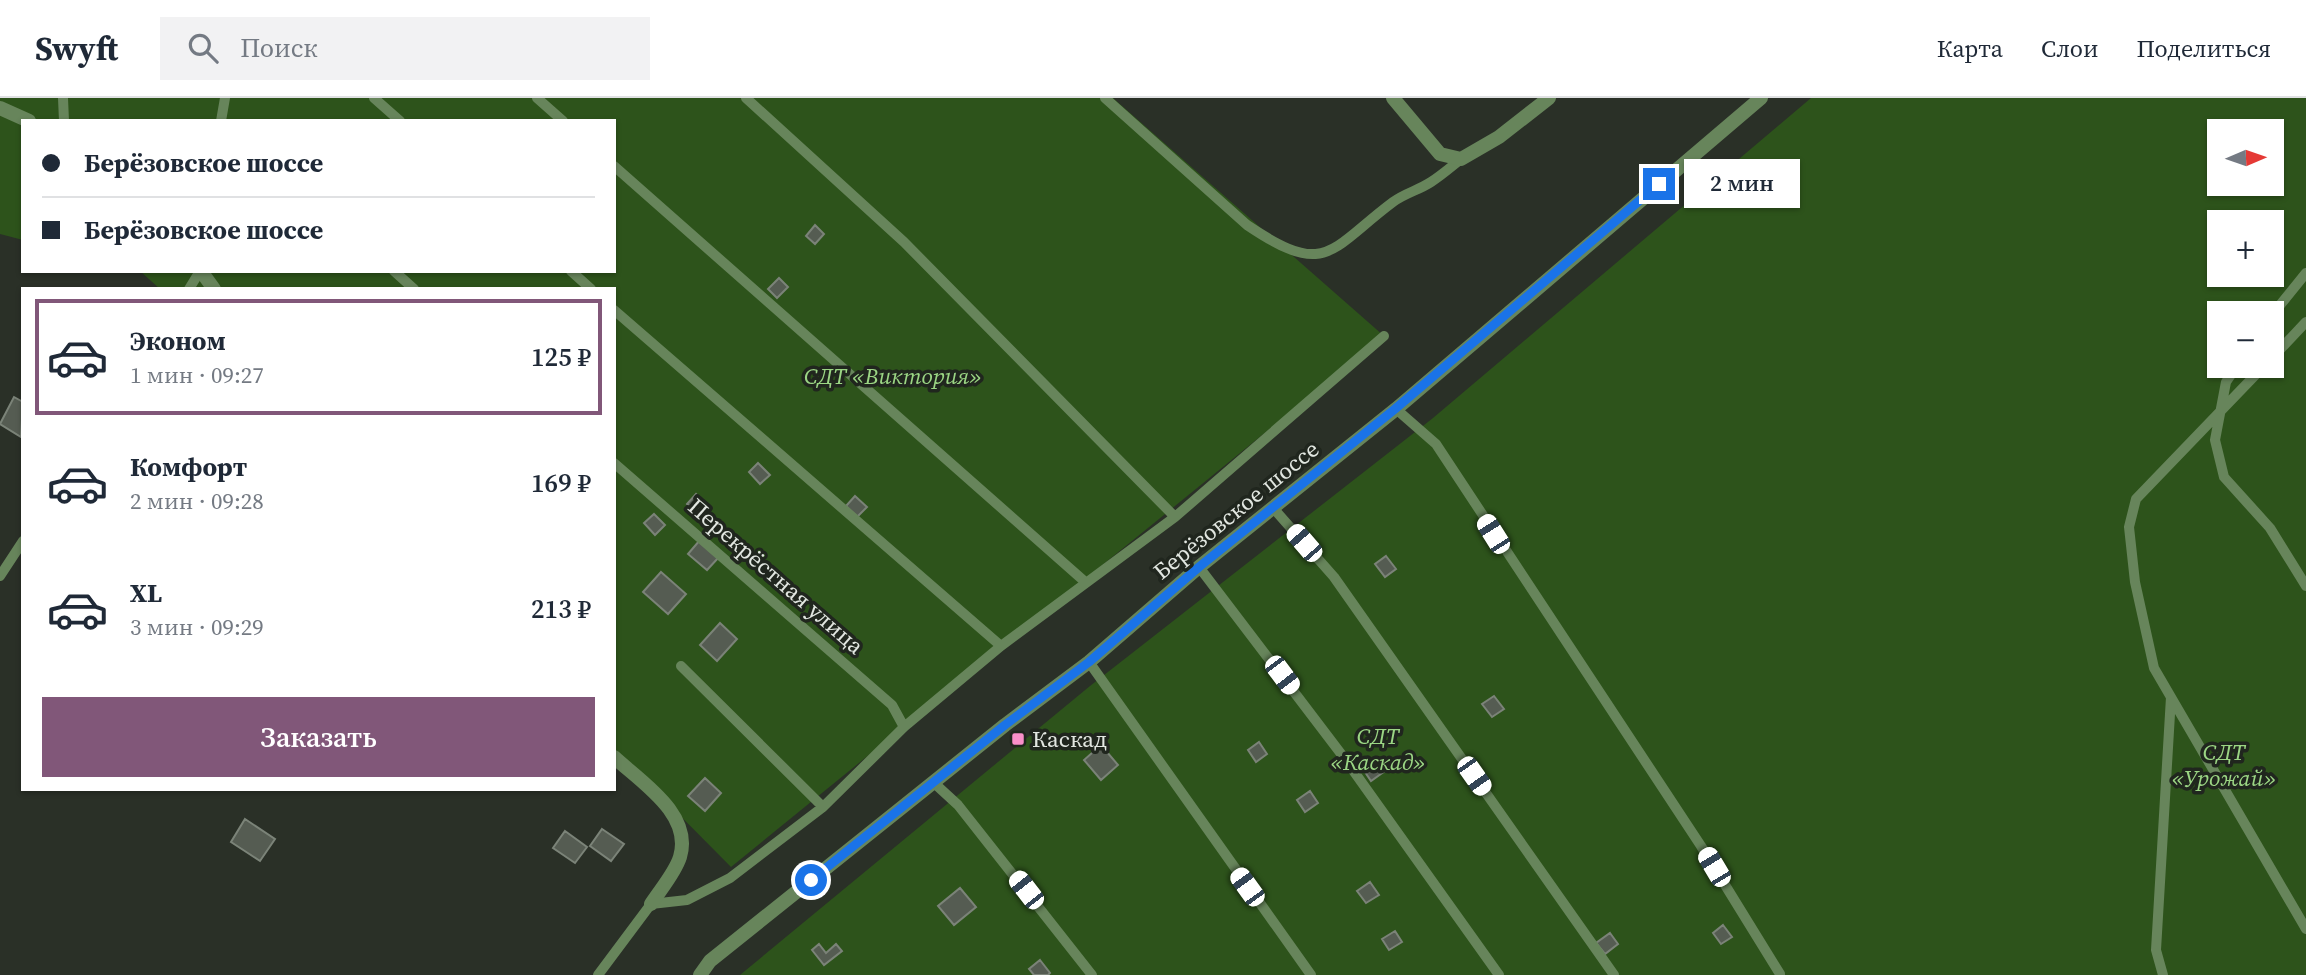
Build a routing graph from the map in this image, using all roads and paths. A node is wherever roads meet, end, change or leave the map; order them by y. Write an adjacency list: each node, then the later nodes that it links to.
1 (63, 98): 12 (lane)
2 (225, 98): 13 (lane)
3 (374, 98): 14 (lane)
4 (537, 98): 15 (lane)
5 (746, 98): 36 (lane)
6 (1105, 98): 16 (lane)
7 (1393, 98): 16 (street)
8 (1549, 98): 16 (street)
9 (1761, 98): 32 (street, Берёзовское шоссе)
10 (0, 108): 11 (street)
11 (25, 119)
12 (64, 119)
13 (221, 119)
14 (398, 119)
15 (561, 119)
16 (1461, 159)
17 (616, 168): 40 (lane)
18 (202, 273): 22 (street)
19 (396, 273): 23 (lane)
20 (573, 273): 24 (lane)
21 (2306, 273): 25 (lane)
22 (212, 287)
23 (412, 287)
24 (589, 287)
25 (2283, 301)
26 (616, 312): 42 (lane)
27 (2306, 322): 29 (lane)
28 (1384, 336): 36 (lane)
29 (2284, 345)
30 (2229, 378): 33 (lane)
31 (2251, 378): 33 (lane)
32 (1395, 409): 35 (street, Берёзовское шоссе); 52 (lane)
33 (2219, 409): 41 (lane); 45 (lane)
34 (616, 465): 46 (lane, Перекрёстная улица)
35 (1274, 509): 38 (street, Берёзовское шоссе); 58 (lane)
36 (1175, 517): 42 (lane)
37 (21, 544): 39 (lane)
38 (1199, 567): 43 (street, Берёзовское шоссе); 57 (lane)
39 (0, 576)
40 (1083, 580)
41 (2306, 586)
42 (1001, 646): 46 (lane)
43 (1089, 662): 48 (street, Берёзовское шоссе); 56 (lane)
44 (681, 666): 49 (lane)
45 (2171, 697): 51 (lane); 59 (lane)
46 (904, 727): 49 (lane)
47 (616, 759): 50 (street)
48 (933, 782): 54 (street, Берёзовское шоссе); 55 (lane)
49 (823, 807): 50 (lane)
50 (651, 904): 53 (lane)
51 (2306, 929)
52 (1780, 974)
53 (598, 975)
54 (700, 975)
55 (1093, 975)
56 (1311, 975)
57 (1499, 975)
58 (1614, 975)
59 (2163, 975)

